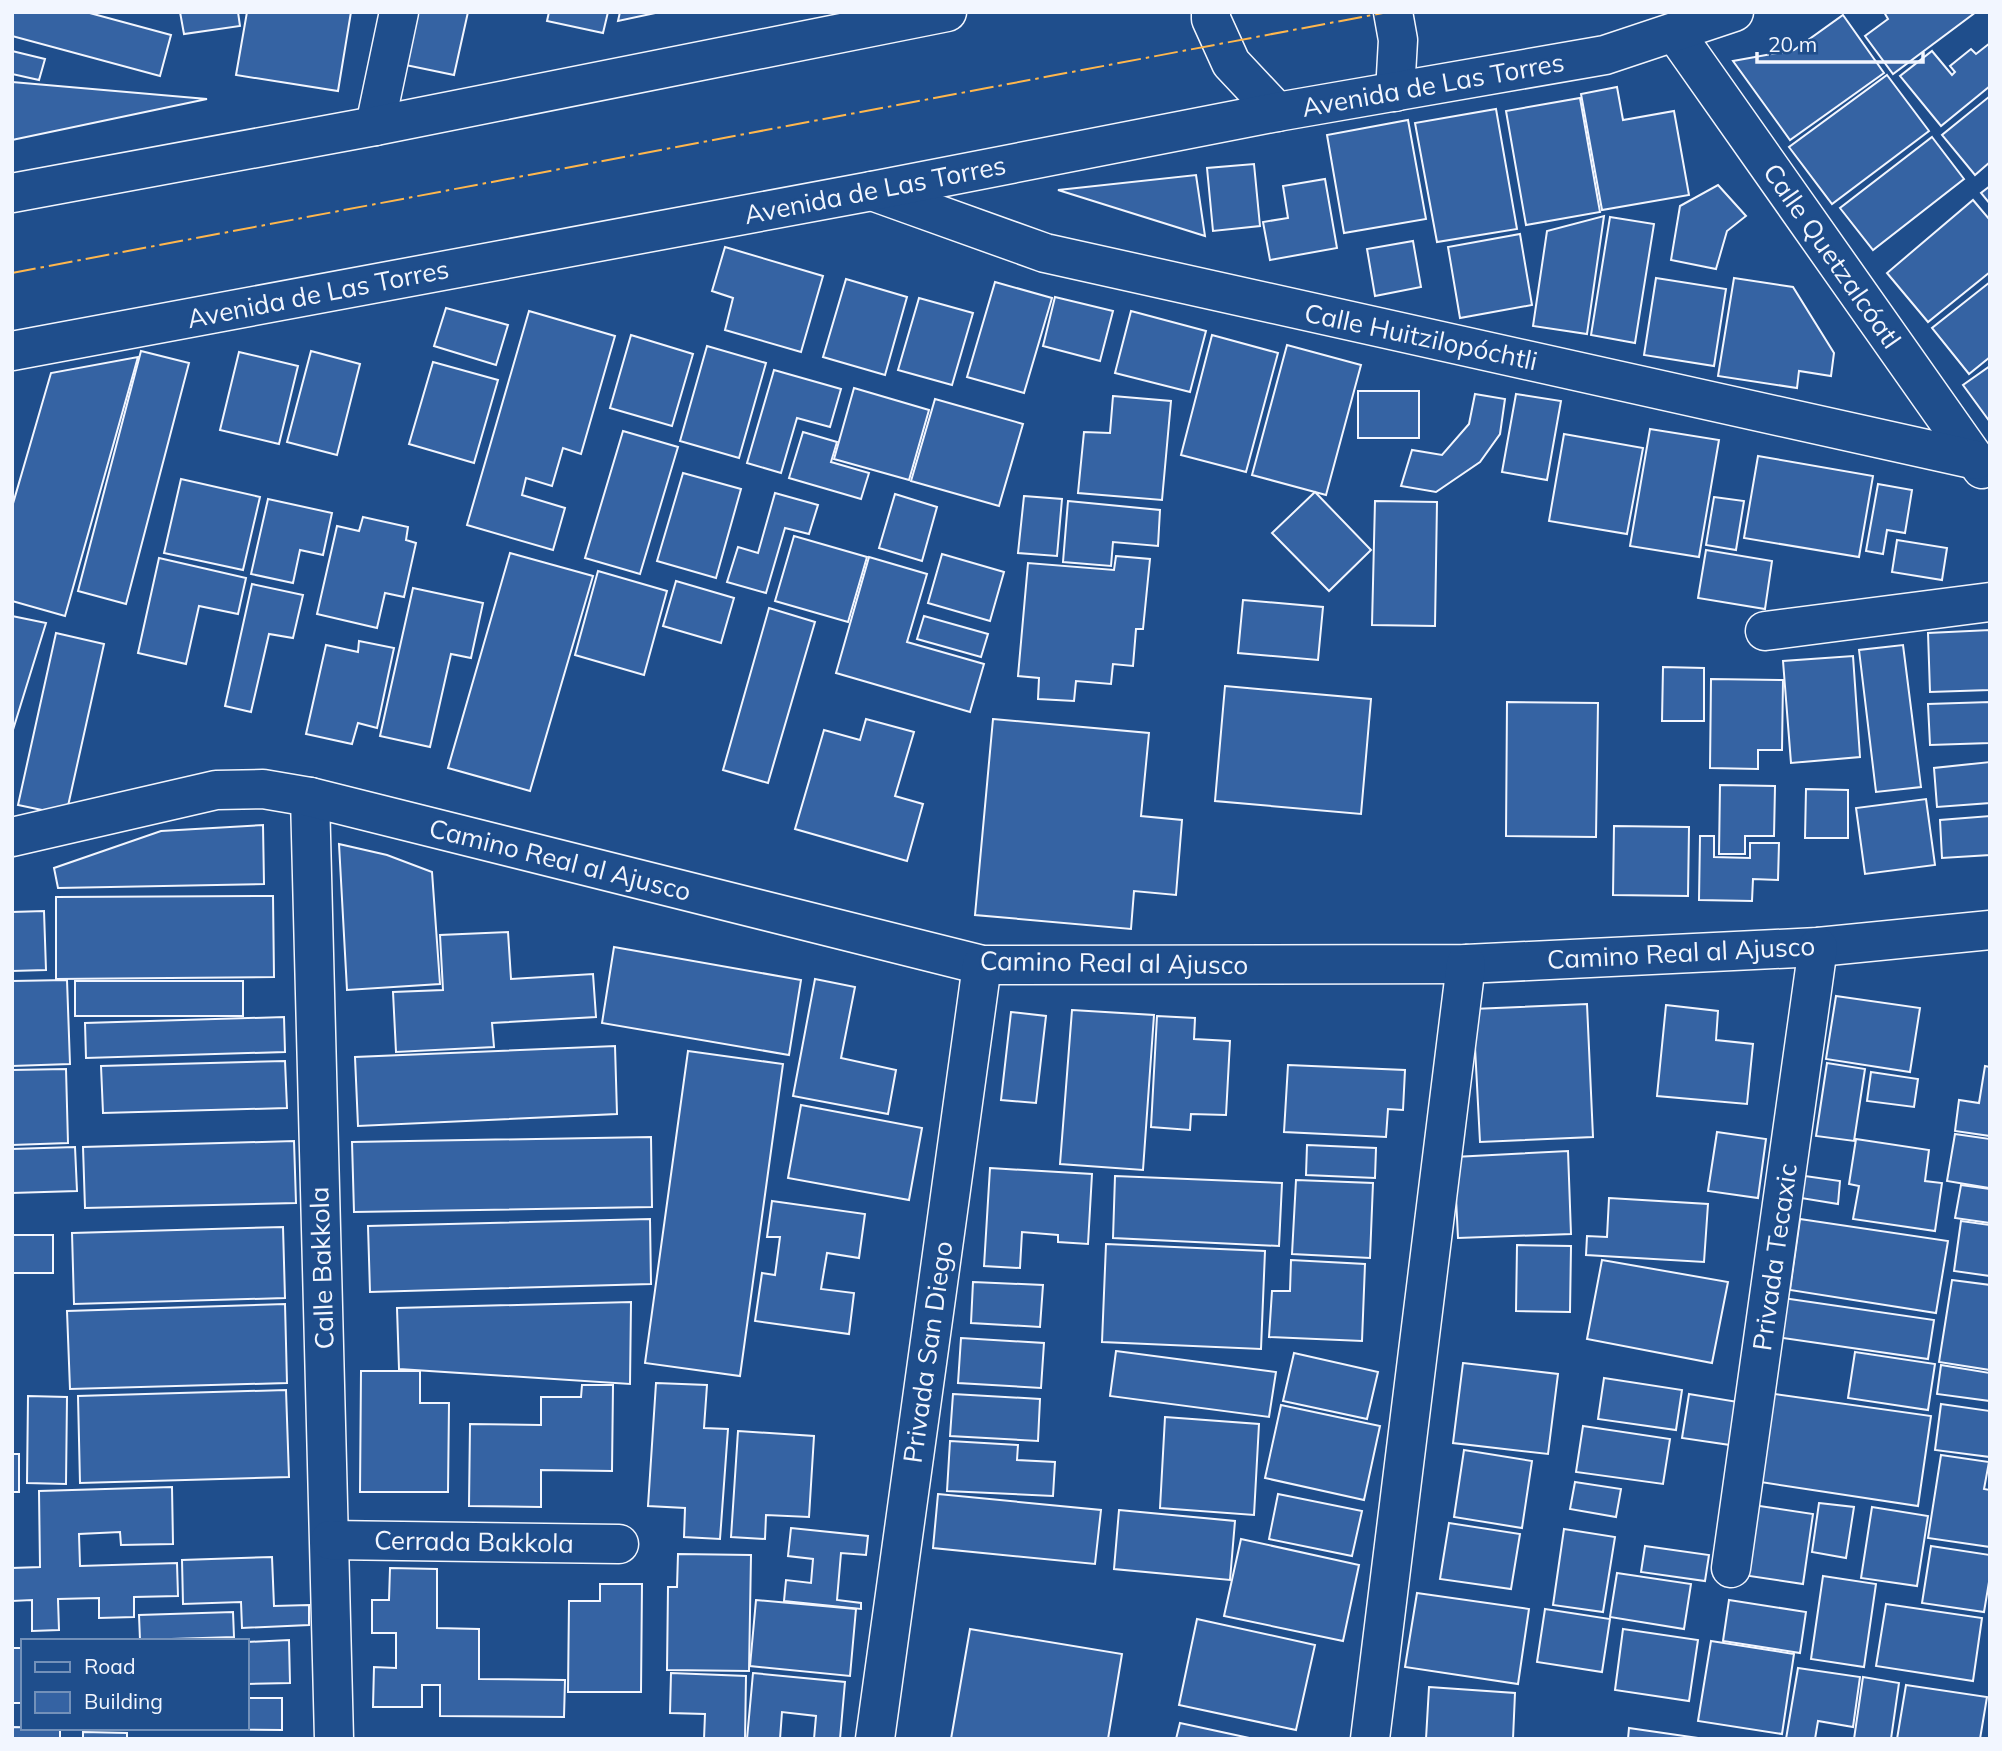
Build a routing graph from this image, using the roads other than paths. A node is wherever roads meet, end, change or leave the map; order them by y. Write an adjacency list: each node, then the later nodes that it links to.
1 (399, 12): 9 (street)
2 (947, 12): 9 (street)
3 (1212, 12): 8 (street)
4 (1393, 12): 7 (street)
5 (1734, 12): 6 (street, Avenida de Las Torres)
6 (1675, 33): 7 (street, Avenida de Las Torres); 13 (street, Calle Quetzalcóatl)
7 (1395, 92): 8 (street, Avenida de Las Torres)
8 (1277, 112): 10 (street, Avenida de Las Torres)
9 (375, 126): 11 (street)
10 (872, 191): 12 (street, Avenida de Las Torres); 13 (street, Calle Huitzilopóchtli)
11 (12, 193)
12 (12, 351)
13 (1983, 470)
14 (1990, 601): 15 (street)
15 (1765, 631)
16 (310, 797): 17 (street, Camino Real al Ajusco); 21 (street, Camino Real al Ajusco); 22 (street, Calle Bakkola)
17 (12, 837)
18 (1990, 930): 19 (street, Camino Real al Ajusco)
19 (1818, 947): 20 (street, Camino Real al Ajusco); 24 (street, Privada Tecaxic)
20 (1466, 964): 21 (street, Camino Real al Ajusco); 27 (street)
21 (982, 965): 26 (street, Privada San Diego)
22 (330, 1540): 23 (street, Cerrada Bakkola); 25 (street, Calle Bakkola)
23 (619, 1544)
24 (1731, 1568)
25 (334, 1739)
26 (875, 1739)
27 (1370, 1739)

